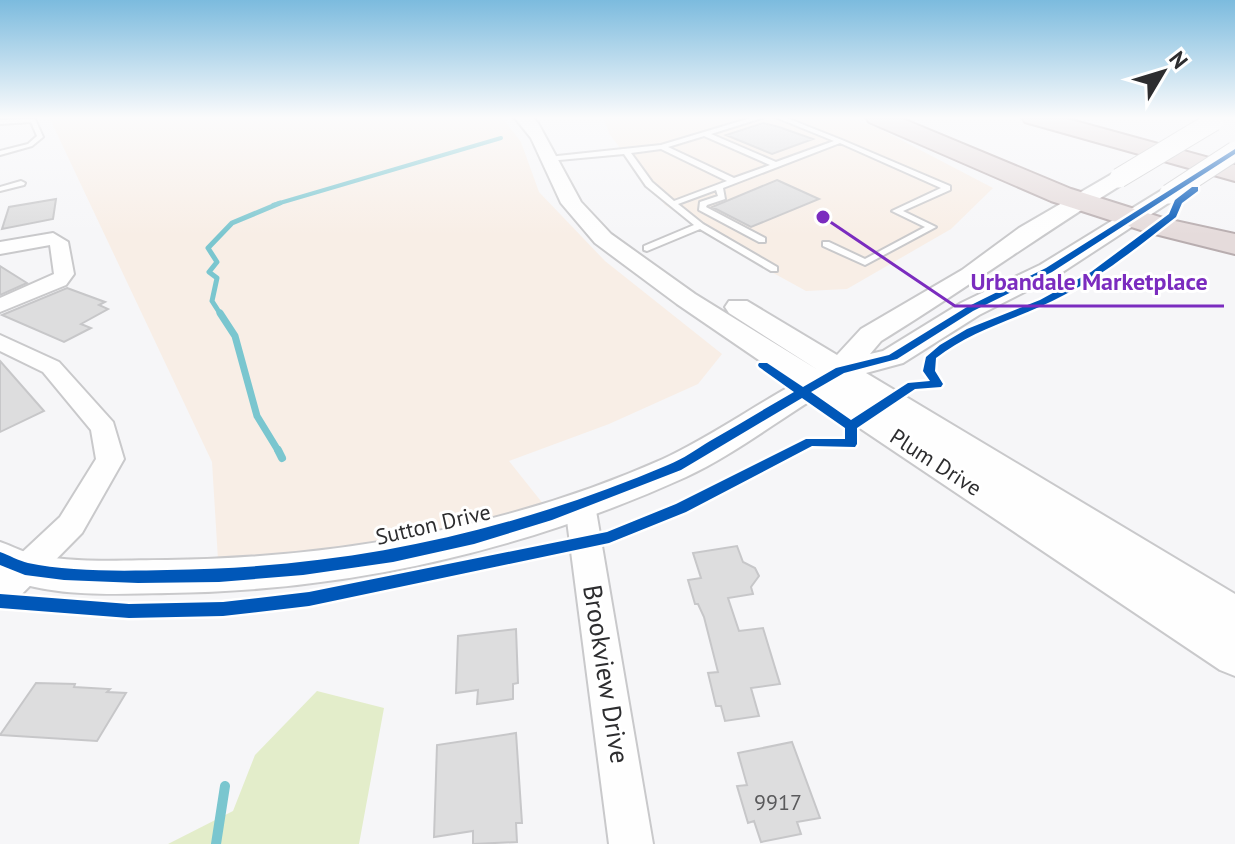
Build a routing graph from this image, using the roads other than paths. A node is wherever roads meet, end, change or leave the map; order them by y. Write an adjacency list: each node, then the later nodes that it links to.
1 (577, 156): 11 (lane)
2 (629, 156): 23 (lane)
3 (692, 156): 13 (lane)
4 (756, 156): 15 (lane)
5 (799, 156): 15 (lane)
6 (875, 156): 27 (lane)
7 (972, 156): 22 (highway)
8 (1155, 156): 22 (street, bridge)
9 (1175, 156): 17 (highway)
10 (1227, 156): 24 (street, bridge)
11 (559, 158): 30 (street, Plum Drive); 34 (street, Plum Drive)
12 (712, 160): 13 (lane)
13 (699, 165): 16 (lane)
14 (724, 165): 16 (lane)
15 (776, 165): 18 (lane)
16 (710, 170): 18 (lane)
17 (1235, 173)
18 (734, 181): 20 (lane)
19 (21, 183): 21 (lane)
20 (719, 187): 23 (lane); 26 (lane)
21 (0, 189)
22 (1080, 201): 24 (highway); 34 (street)
23 (672, 204): 25 (lane)
24 (1131, 218): 28 (highway); 34 (street)
25 (700, 226): 30 (lane); 31 (lane)
26 (762, 240)
27 (826, 244)
28 (1235, 244)
29 (0, 248): 32 (street)
30 (647, 248): 34 (street, Plum Drive)
31 (774, 269)
32 (0, 306)
33 (3, 347): 36 (street)
34 (829, 377): 35 (street, Sutton Drive); 37 (street, Plum Drive); 38 (street, Plum Drive)
35 (580, 505): 36 (street, Sutton Drive); 39 (street, Brookview Drive)
36 (8, 573)
37 (1235, 616)
38 (1235, 656)
39 (631, 844)

